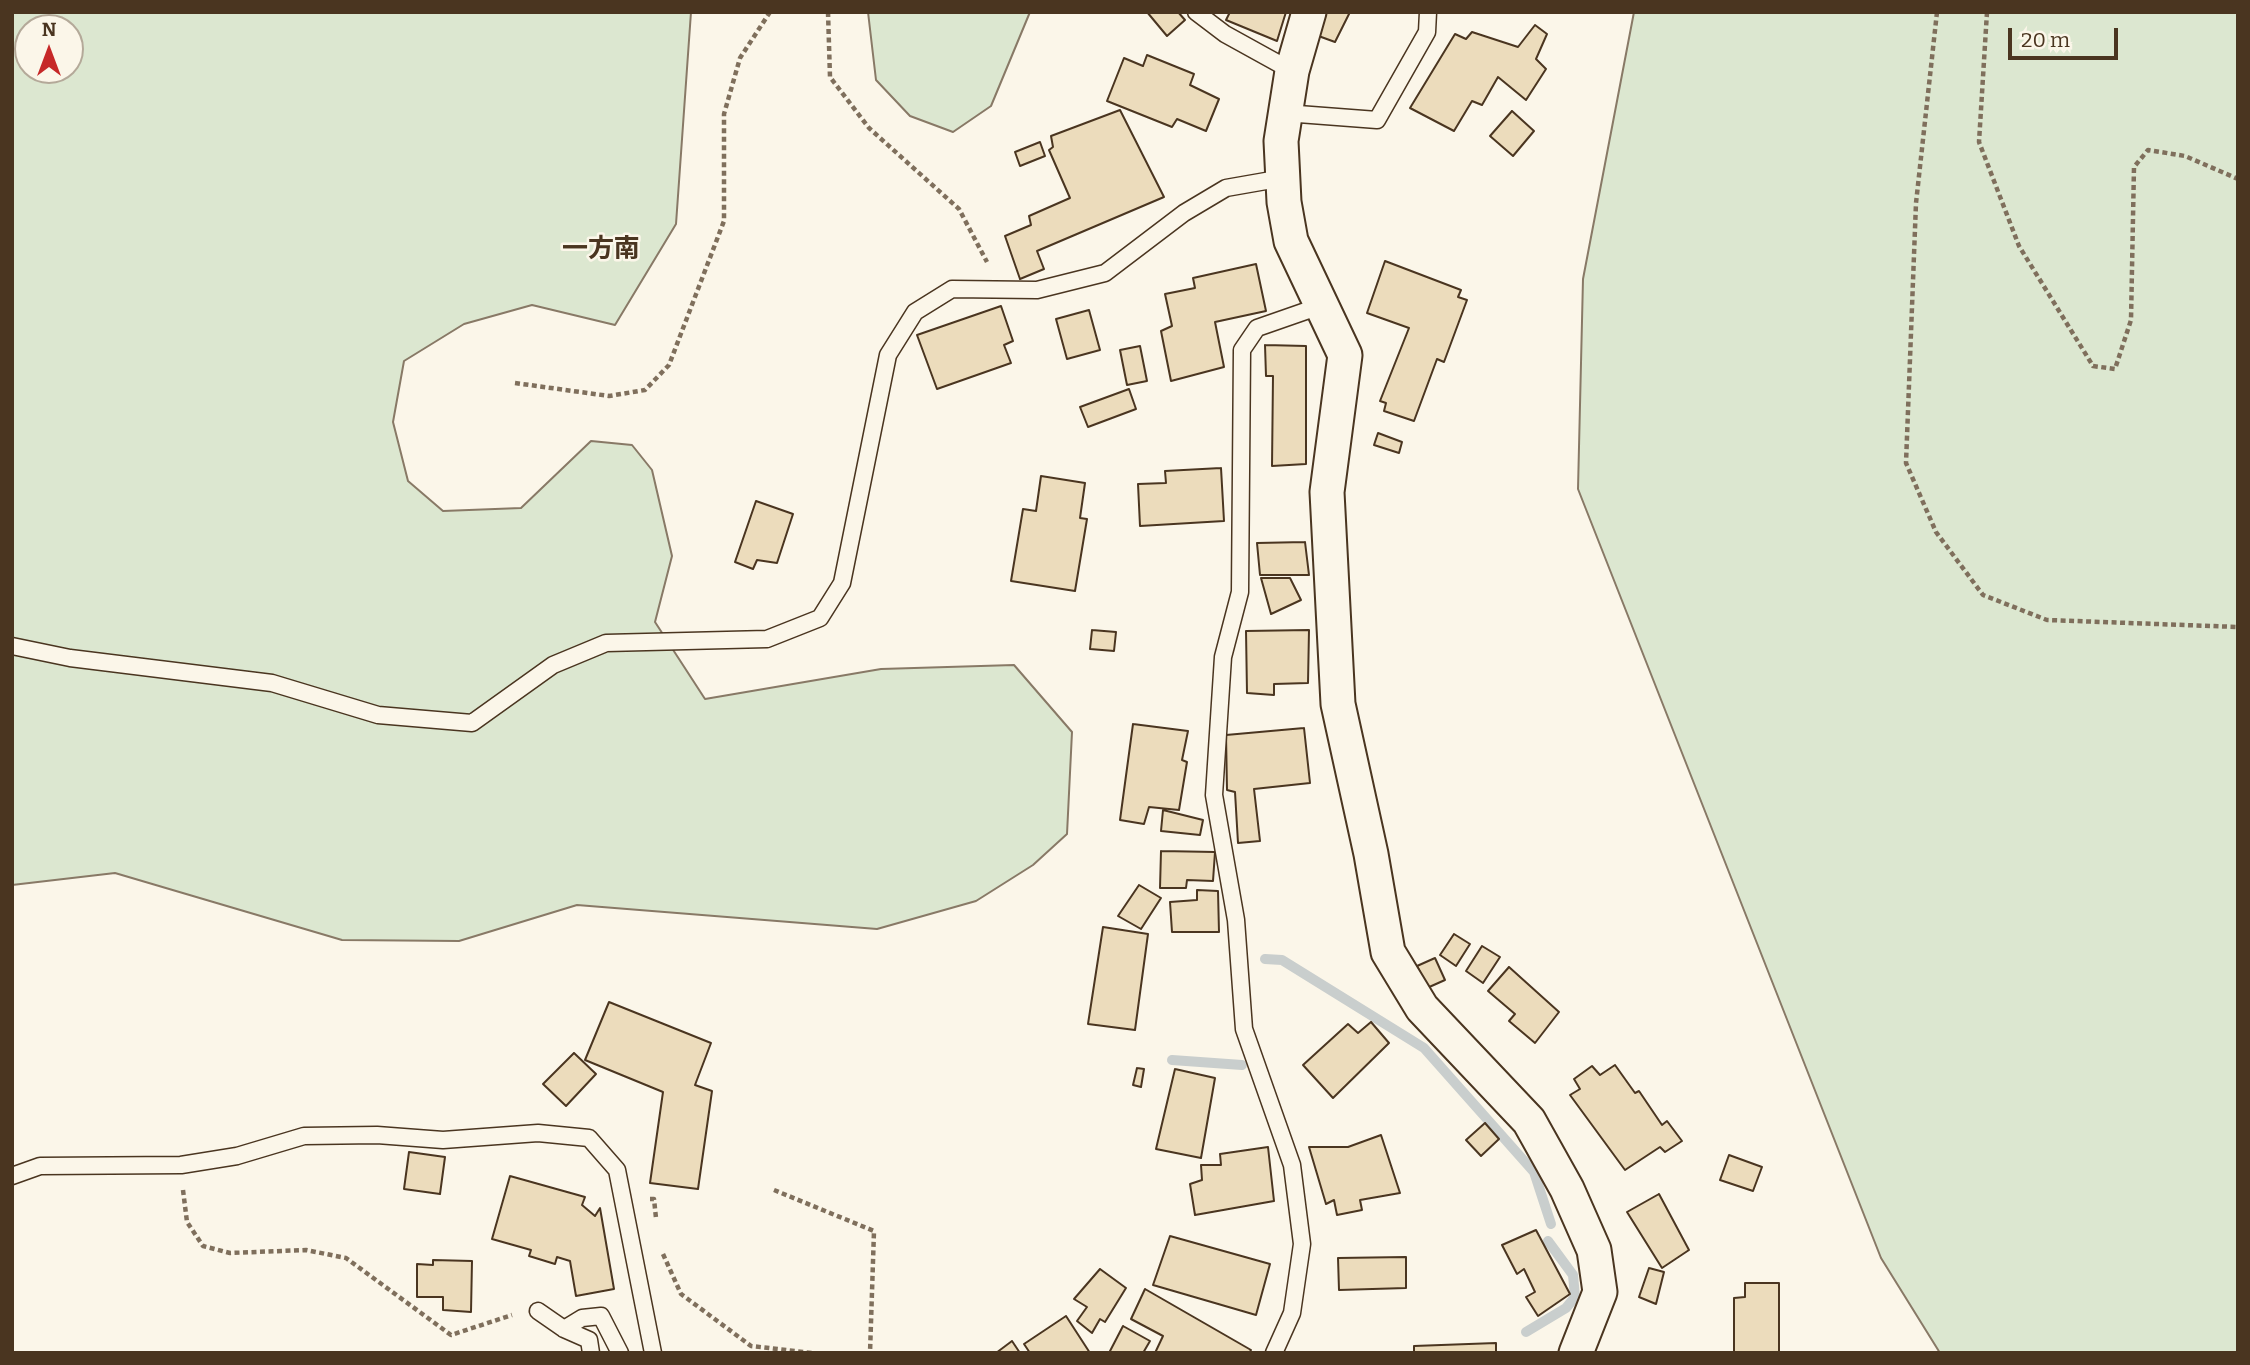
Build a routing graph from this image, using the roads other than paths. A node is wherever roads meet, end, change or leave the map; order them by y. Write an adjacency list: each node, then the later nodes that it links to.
1 (1196, 12): 4 (lane)
2 (1309, 12): 4 (street)
3 (1428, 12): 5 (lane)
4 (1292, 71): 5 (street)
5 (1285, 113): 6 (street)
6 (1283, 178): 7 (street); 8 (lane)
7 (1323, 305): 15 (lane); 16 (street)
8 (12, 646)
9 (12, 1176): 14 (lane)
10 (538, 1311): 11 (lane)
11 (564, 1329): 12 (lane); 13 (lane)
12 (590, 1353)
13 (620, 1353)
14 (653, 1353)
15 (1274, 1353)
16 (1576, 1353)

